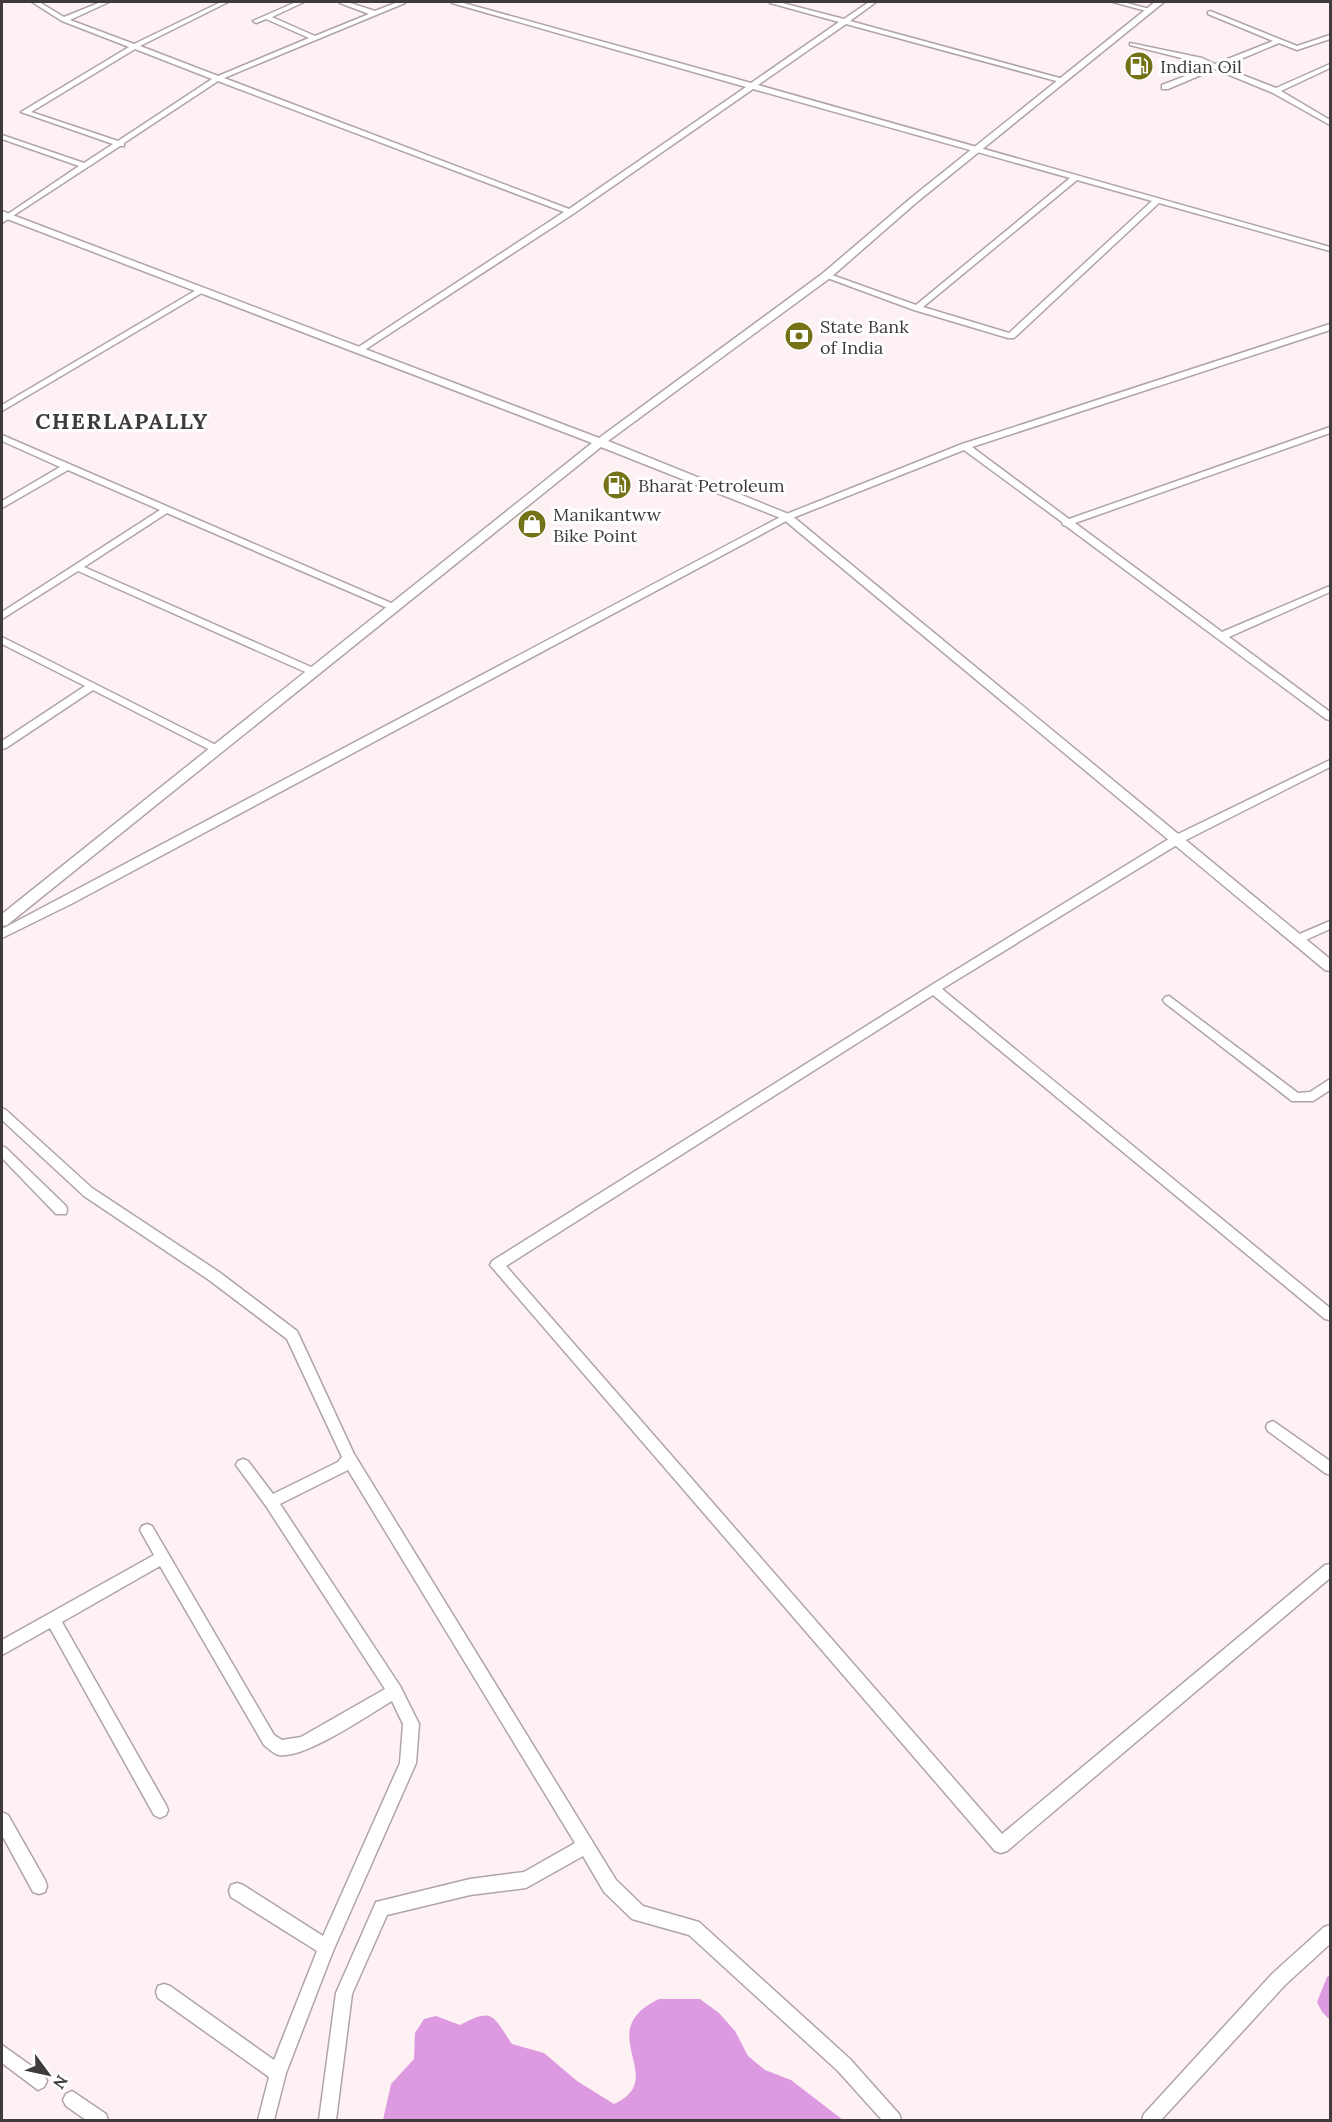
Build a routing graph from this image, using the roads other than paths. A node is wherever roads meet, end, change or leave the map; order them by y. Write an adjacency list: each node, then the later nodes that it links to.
1 (36, 2): 16 (street)
2 (106, 2): 16 (street)
3 (225, 2): 23 (street)
4 (301, 2): 15 (street)
5 (342, 2): 13 (street)
6 (403, 2): 13 (street)
7 (454, 2): 28 (street)
8 (772, 2): 18 (street)
9 (873, 2): 18 (street)
10 (1116, 2): 12 (street)
11 (1160, 2): 12 (street)
12 (1150, 10): 27 (street)
13 (374, 13): 20 (street)
14 (1210, 13): 21 (street)
15 (266, 16): 17 (street); 20 (street)
16 (64, 20): 23 (street)
17 (256, 21)
18 (843, 21): 27 (street); 28 (street)
19 (1330, 37): 21 (street)
20 (314, 38): 26 (street)
21 (1279, 41): 25 (street)
22 (1132, 44): 25 (street)
23 (135, 46): 26 (street); 33 (street)
24 (1330, 66): 30 (street)
25 (1216, 67): 29 (street); 30 (street)
26 (216, 79): 33 (street); 38 (street)
27 (1063, 80): 34 (street)
28 (751, 86): 34 (street); 38 (street)
29 (1165, 87)
30 (1276, 91): 31 (street)
31 (1330, 123)
32 (2, 137): 35 (street)
33 (121, 144): 35 (street)
34 (976, 149): 36 (street); 41 (street)
35 (85, 166): 39 (street)
36 (1075, 177): 37 (street); 43 (street)
37 (1157, 201): 40 (street); 43 (street)
38 (570, 212): 45 (street)
39 (4, 217): 42 (street)
40 (1330, 249)
41 (826, 276): 43 (street); 49 (street)
42 (201, 291): 45 (street); 46 (street)
43 (917, 308)
44 (1330, 327): 50 (street)
45 (360, 350): 49 (street)
46 (2, 408)
47 (1330, 430): 55 (street)
48 (2, 438): 51 (street)
49 (600, 441): 54 (street); 58 (street)
50 (966, 447): 54 (street); 55 (street)
51 (66, 467): 52 (street); 53 (street)
52 (2, 505)
53 (167, 509): 56 (street); 58 (street)
54 (787, 517): 68 (street); 71 (street)
55 (1066, 523): 60 (street)
56 (77, 567): 59 (street); 62 (street)
57 (1330, 589): 60 (street)
58 (395, 608): 62 (street)
59 (2, 616)
60 (1220, 637): 64 (street)
61 (2, 640): 63 (street)
62 (314, 672): 66 (street)
63 (92, 686): 65 (street); 66 (street)
64 (1330, 717)
65 (2, 746)
66 (216, 749): 69 (street)
67 (1330, 764): 68 (street)
68 (1176, 840): 72 (street); 74 (street)
69 (2, 921)
70 (1330, 925): 72 (street)
71 (2, 934)
72 (1299, 939): 73 (street)
73 (1330, 966)
74 (934, 989): 80 (street); 88 (street)
75 (1169, 1000): 76 (street)
76 (1330, 1084)
77 (2, 1113): 82 (street)
78 (2, 1151): 79 (street)
79 (61, 1210)
80 (1330, 1315)
81 (1273, 1427): 84 (street)
82 (350, 1458): 85 (street); 94 (street)
83 (243, 1465): 85 (street)
84 (1330, 1469)
85 (271, 1503): 91 (street)
86 (147, 1530): 87 (street)
87 (163, 1557): 89 (street); 91 (street)
88 (1330, 1570)
89 (53, 1619): 90 (street); 92 (street)
90 (2, 1648)
91 (395, 1691): 98 (street)
92 (160, 1810)
93 (2, 1820): 95 (street)
94 (585, 1846): 106 (street); 107 (street)
95 (39, 1886)
96 (237, 1891): 98 (street)
97 (1330, 1933): 108 (street)
98 (326, 1948): 101 (street)
99 (164, 1992): 101 (street)
100 (2, 2053): 102 (street)
101 (278, 2073): 105 (street)
102 (38, 2080)
103 (72, 2100): 104 (street)
104 (100, 2121)
105 (266, 2121)
106 (327, 2121)
107 (893, 2121)
108 (1150, 2121)

